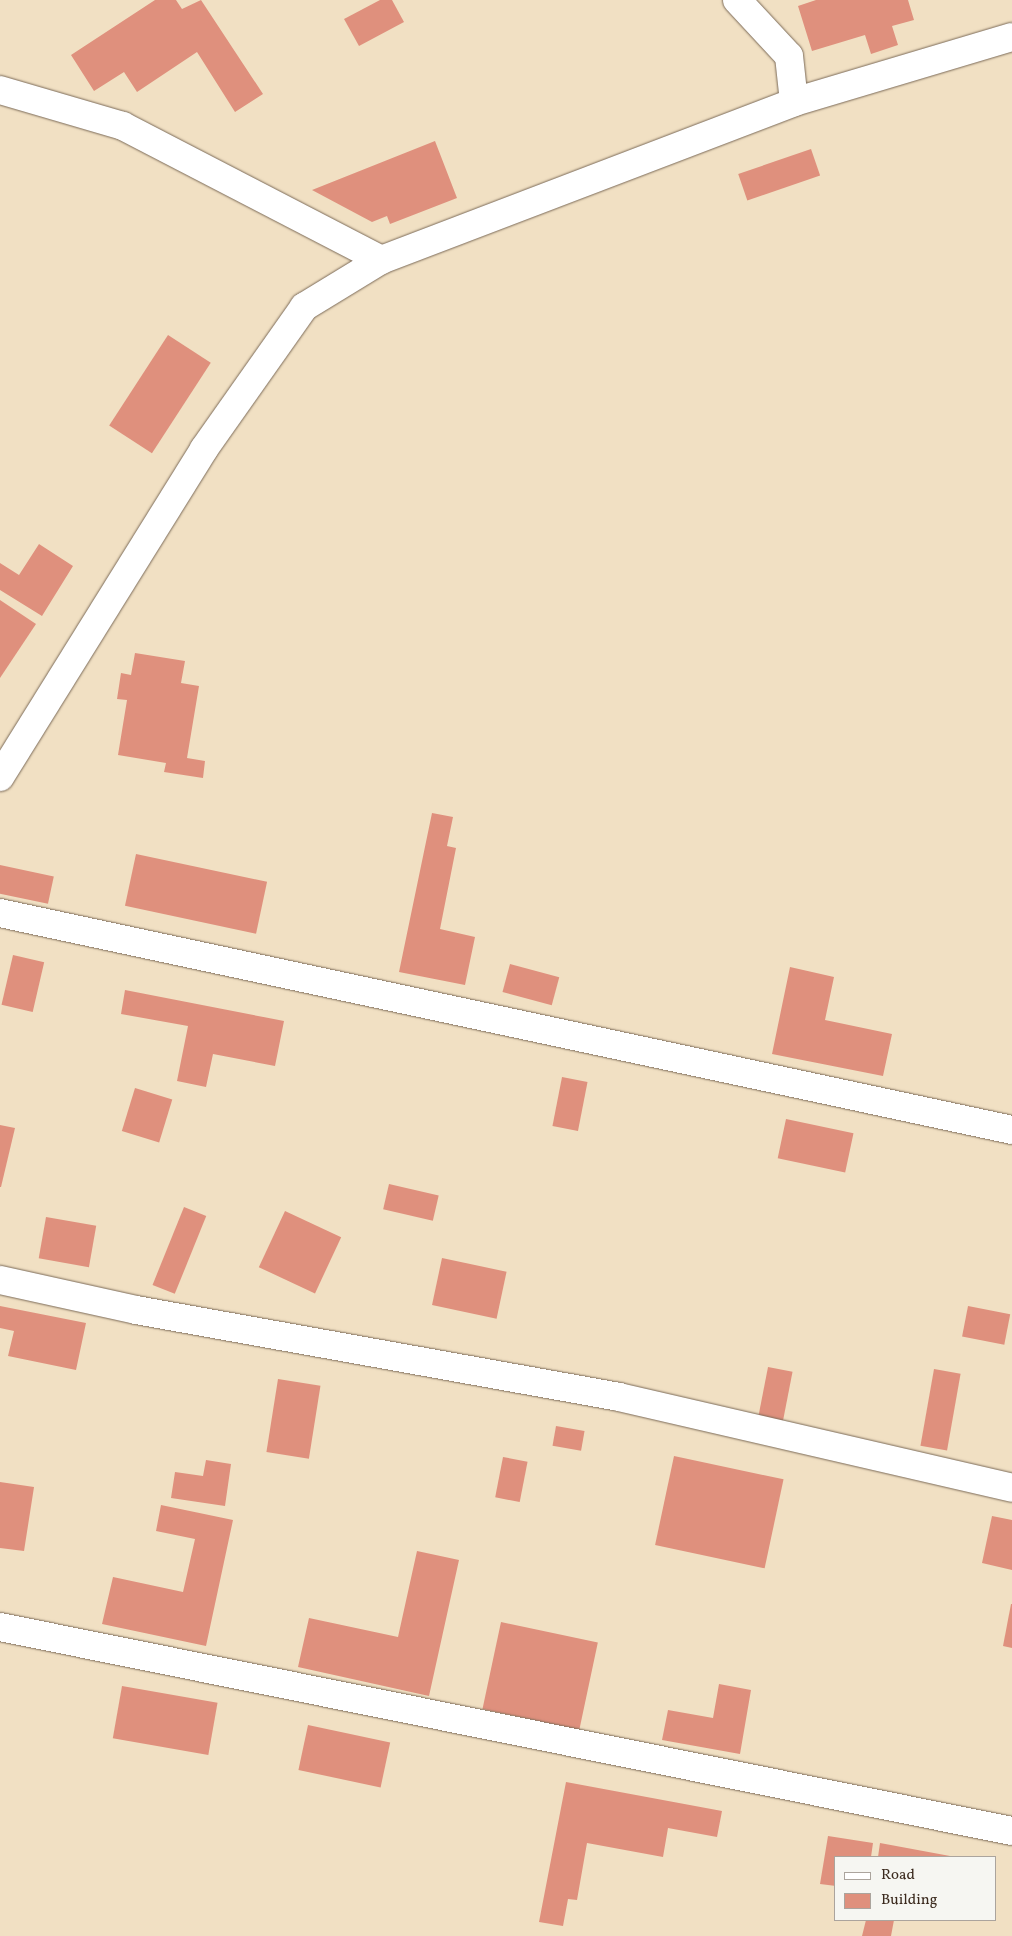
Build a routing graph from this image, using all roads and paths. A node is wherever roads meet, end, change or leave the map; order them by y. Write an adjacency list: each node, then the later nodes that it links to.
1 (736, 0): 4 (street)
2 (1012, 37): 4 (street)
3 (0, 90): 5 (street)
4 (794, 102): 5 (street)
5 (381, 260): 6 (street)
6 (0, 777)
7 (0, 913): 8 (street)
8 (1012, 1130)
9 (0, 1280): 10 (street)
10 (1012, 1488)
11 (0, 1628): 12 (street)
12 (1012, 1831)

